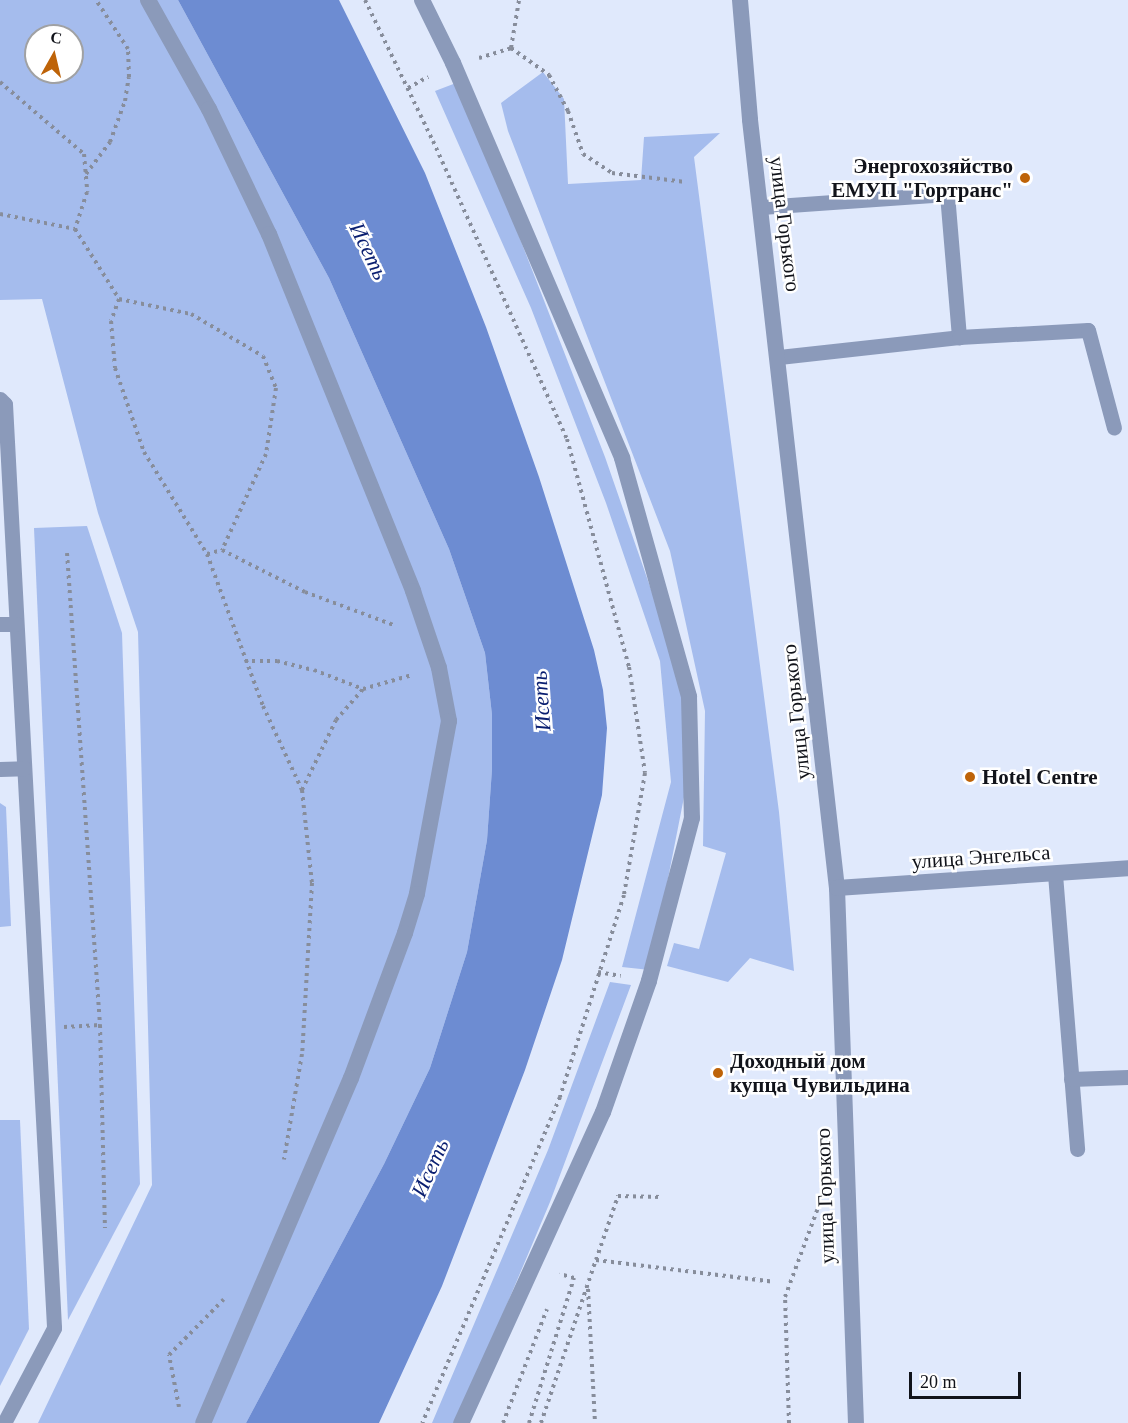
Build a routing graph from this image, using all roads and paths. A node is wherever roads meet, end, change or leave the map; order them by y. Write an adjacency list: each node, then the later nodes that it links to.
1 (96, 0): 8 (path)
2 (148, 0): 23 (street)
3 (365, 0): 51 (path)
4 (422, 0): 52 (street)
5 (519, 0): 9 (path)
6 (740, 0): 10 (street, улица Горького)
7 (0, 82): 8 (path)
8 (86, 174): 12 (path)
9 (686, 182)
10 (760, 207): 14 (lane); 15 (street, улица Горького)
11 (0, 214): 12 (path)
12 (75, 229): 13 (path)
13 (118, 299): 18 (path); 20 (path)
14 (959, 337): 15 (lane); 17 (lane)
15 (779, 357): 32 (street, улица Горького)
16 (0, 399): 22 (lane)
17 (1114, 428)
18 (222, 550): 20 (path); 23 (path)
19 (67, 553): 33 (path)
20 (207, 554): 24 (path)
21 (0, 624): 22 (lane)
22 (16, 624): 27 (lane)
23 (430, 639): 25 (street)
24 (245, 661): 26 (path); 29 (path)
25 (439, 668): 26 (path); 50 (street)
26 (363, 689): 29 (path)
27 (24, 768): 28 (lane); 34 (lane)
28 (0, 770)
29 (302, 790): 38 (path)
30 (1128, 868): 31 (street, улица Энгельса)
31 (1055, 874): 32 (street, улица Энгельса); 36 (lane)
32 (837, 888): 58 (street, улица Горького)
33 (100, 1025): 34 (path); 41 (path)
34 (39, 1028): 49 (lane)
35 (1128, 1077): 36 (lane)
36 (1071, 1079): 37 (lane)
37 (1077, 1149)
38 (283, 1166)
39 (821, 1195): 57 (path)
40 (661, 1197): 42 (path)
41 (105, 1228)
42 (596, 1260): 43 (path); 45 (path)
43 (774, 1282)
44 (556, 1284): 54 (path)
45 (588, 1287): 55 (path); 56 (path)
46 (225, 1297): 48 (path)
47 (548, 1306): 53 (path)
48 (180, 1412)
49 (4, 1423)
50 (203, 1423)
51 (422, 1423)
52 (461, 1423)
53 (504, 1423)
54 (529, 1423)
55 (541, 1423)
56 (595, 1423)
57 (789, 1423)
58 (856, 1423)

